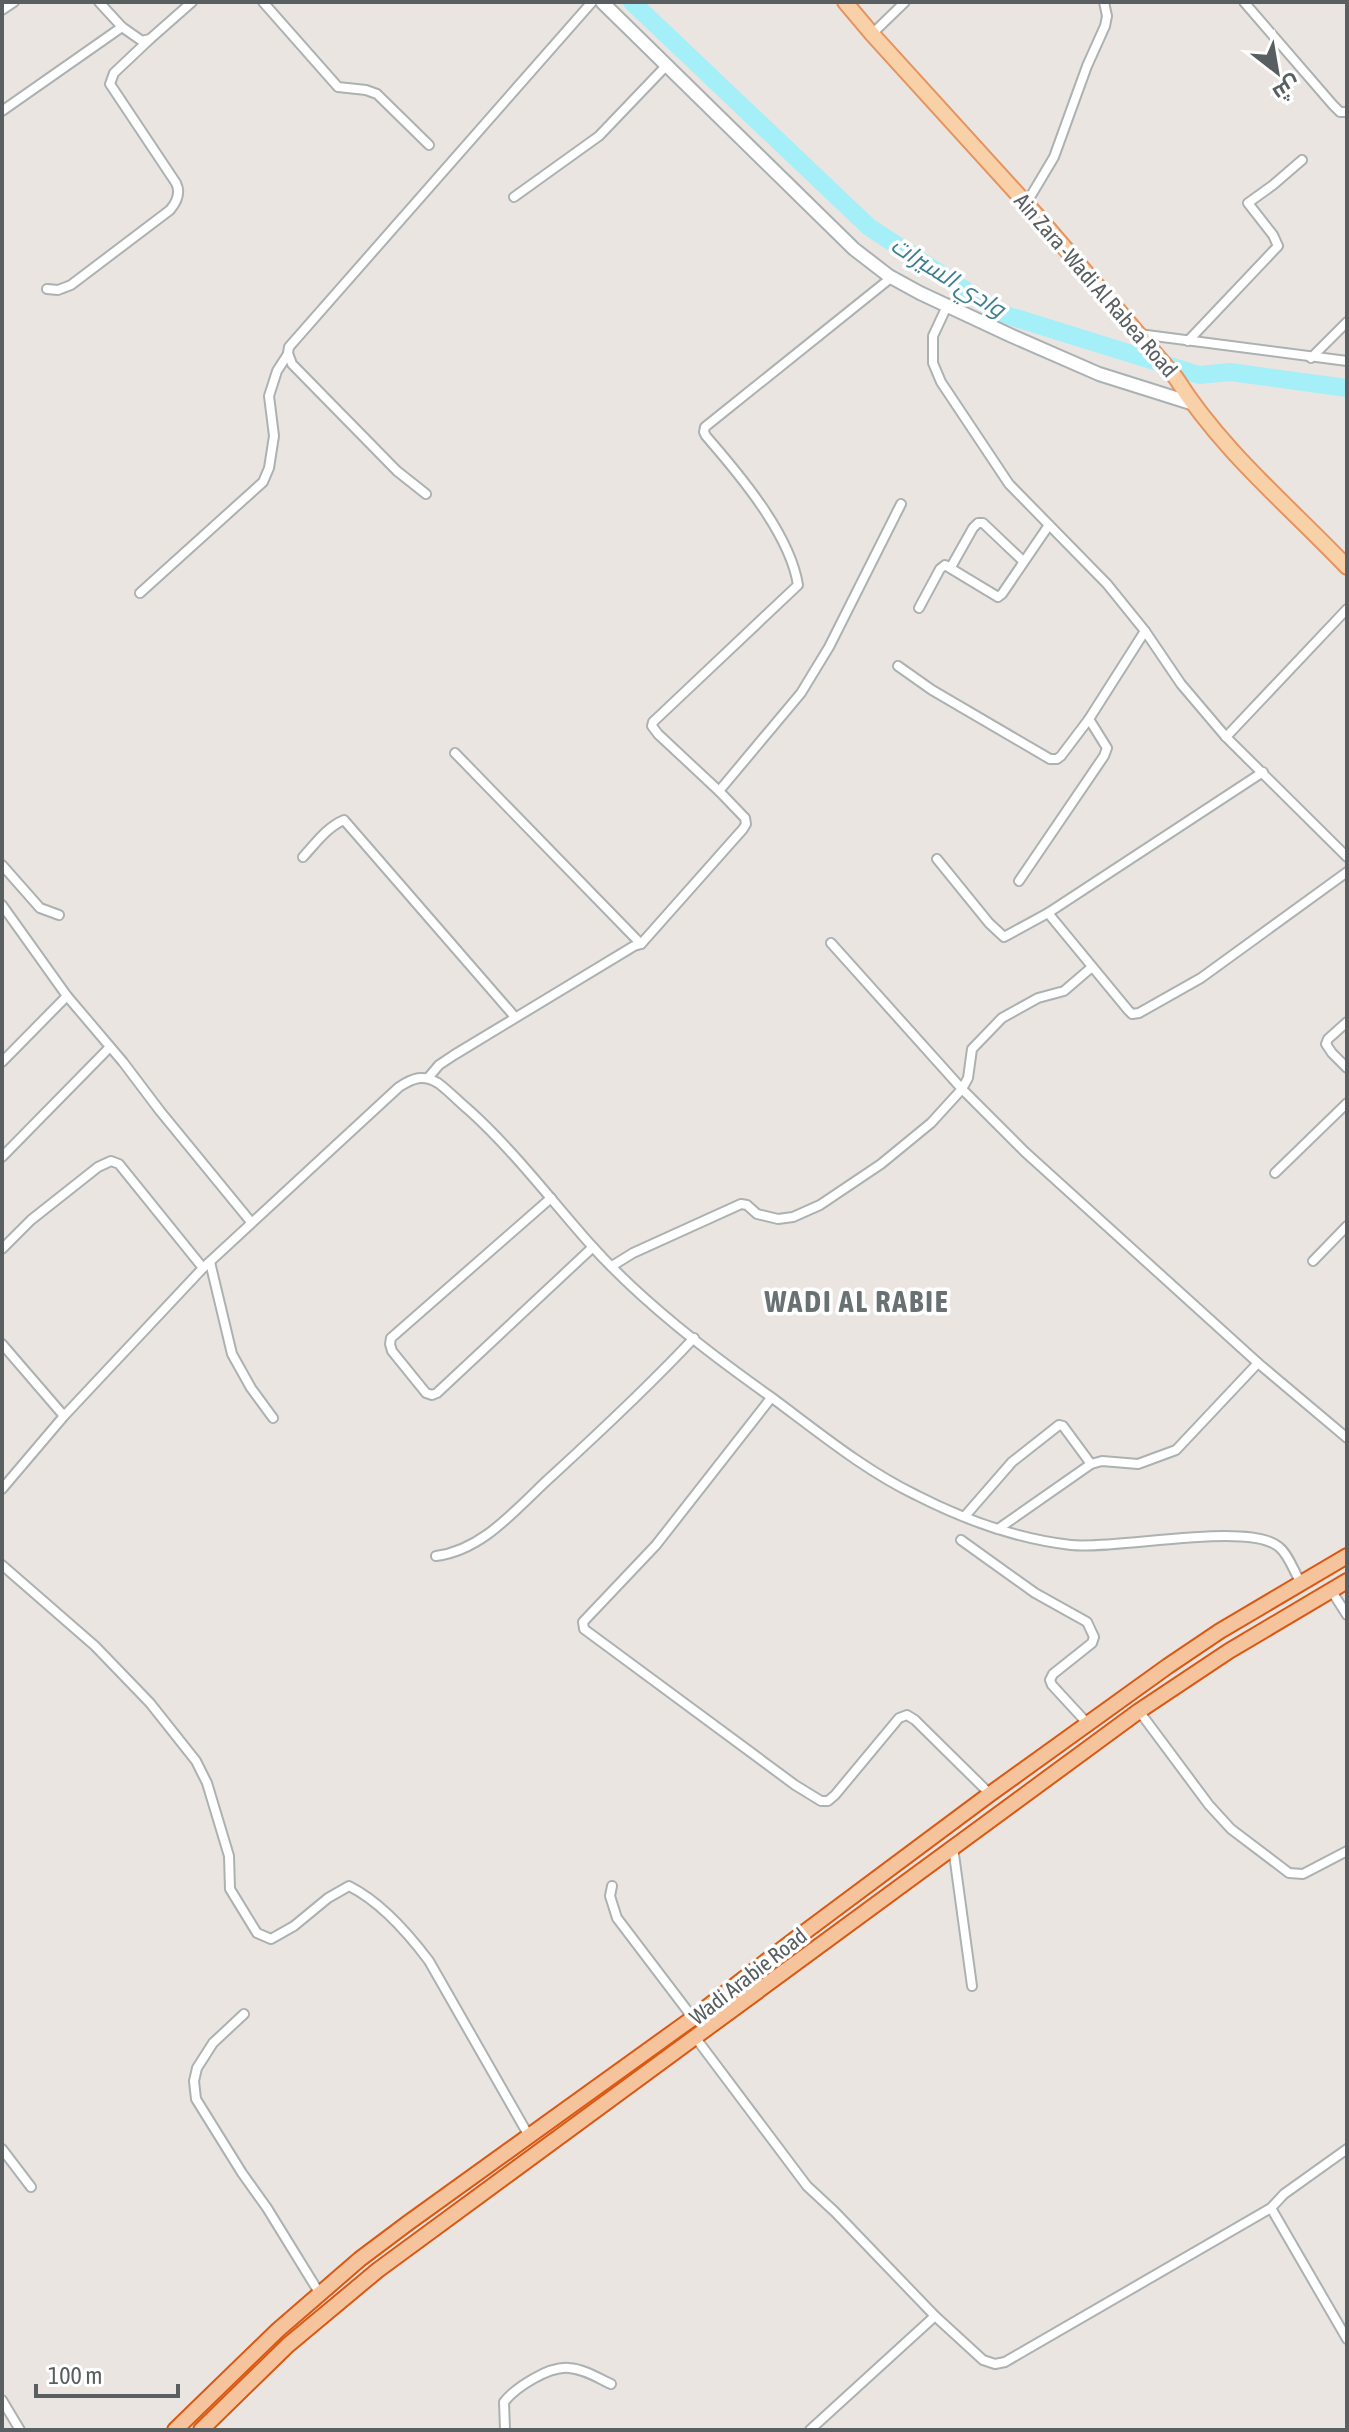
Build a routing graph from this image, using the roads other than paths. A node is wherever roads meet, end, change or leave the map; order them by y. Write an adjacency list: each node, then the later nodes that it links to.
1 (14, 2): 11 (street)
2 (99, 2): 12 (street)
3 (192, 2): 14 (street)
4 (263, 2): 18 (street)
5 (592, 2): 28 (street)
6 (602, 2): 15 (main road)
7 (845, 2): 13 (main road, Ain Zara -Wadi Al Rabea Road)
8 (905, 2): 13 (street)
9 (1104, 2): 21 (street)
10 (1244, 2): 17 (street)
11 (2, 10)
12 (122, 27): 14 (street); 16 (street)
13 (872, 34): 21 (main road, Ain Zara -Wadi Al Rabea Road)
14 (150, 39): 23 (street)
15 (666, 66): 20 (street); 22 (main road)
16 (2, 111)
17 (1347, 112)
18 (429, 145)
19 (1302, 160): 27 (street)
20 (514, 197)
21 (1026, 204): 26 (main road, Ain Zara -Wadi Al Rabea Road)
22 (892, 277): 24 (main road); 47 (street)
23 (47, 289)
24 (947, 306): 31 (main road); 34 (street)
25 (1347, 322): 29 (street)
26 (1138, 334): 27 (street); 31 (main road, Ain Zara -Wadi Al Rabea Road)
27 (1188, 341): 29 (street)
28 (288, 353): 32 (street); 38 (street)
29 (1311, 358): 30 (street)
30 (1347, 361)
31 (1191, 403): 37 (main road, Ain Zara -Wadi Al Rabea Road)
32 (426, 494)
33 (901, 504): 47 (street)
34 (1049, 525): 35 (street); 41 (street)
35 (1023, 561): 36 (street); 36 (street)
36 (951, 567): 39 (street)
37 (1347, 567)
38 (140, 593)
39 (919, 608)
40 (1347, 609): 44 (street)
41 (1145, 631): 43 (street); 44 (street)
42 (898, 666): 43 (street)
43 (1089, 719): 53 (street)
44 (1226, 737): 46 (street)
45 (455, 753): 58 (street)
46 (1263, 772): 49 (street); 55 (street)
47 (719, 791): 58 (street)
48 (303, 857): 61 (street)
49 (1347, 857)
50 (937, 859): 55 (street)
51 (2, 865): 56 (street)
52 (1347, 872): 59 (street)
53 (1019, 881)
54 (2, 905): 60 (street)
55 (1048, 913): 59 (street)
56 (59, 915)
57 (831, 943): 67 (street)
58 (641, 944): 61 (street)
59 (1092, 967): 67 (street)
60 (67, 996): 63 (street); 64 (street)
61 (515, 1017): 66 (street)
62 (1347, 1022): 65 (street)
63 (110, 1047): 69 (street); 72 (street)
64 (2, 1062)
65 (1347, 1068)
66 (428, 1078): 71 (street); 72 (street)
67 (962, 1089): 78 (street); 81 (street)
68 (1347, 1103): 70 (street)
69 (2, 1157)
70 (1275, 1173)
71 (551, 1198): 74 (street); 74 (street)
72 (251, 1222): 77 (street)
73 (1345, 1232): 76 (street)
74 (593, 1247): 78 (street)
75 (2, 1249): 77 (street)
76 (1313, 1261)
77 (207, 1265): 83 (street); 84 (street)
78 (612, 1266): 79 (street)
79 (694, 1338): 82 (street); 91 (street)
80 (2, 1344): 83 (street)
81 (1258, 1363): 85 (street); 86 (street)
82 (771, 1398): 88 (street); 100 (street)
83 (64, 1416): 87 (street)
84 (273, 1418)
85 (1347, 1438)
86 (1091, 1464): 88 (street); 89 (street)
87 (2, 1489)
88 (965, 1516): 89 (street)
89 (998, 1529): 95 (street)
90 (961, 1540): 99 (street)
91 (436, 1556)
92 (1347, 1556): 95 (highway, Wadi Arabie Road)
93 (2, 1565): 108 (street)
94 (1347, 1581): 96 (highway, Wadi Arabie Road)
95 (1301, 1583): 99 (highway, Wadi Arabie Road)
96 (1330, 1590): 97 (street); 98 (highway, Wadi Arabie Road)
97 (1347, 1615)
98 (1139, 1711): 101 (highway, Wadi Arabie Road); 102 (street)
99 (1088, 1724): 100 (highway, Wadi Arabie Road)
100 (990, 1794): 106 (highway, Wadi Arabie Road)
101 (953, 1846): 104 (street); 107 (highway, Wadi Arabie Road)
102 (1347, 1851)
103 (612, 1886): 106 (street)
104 (972, 1986)
105 (244, 2014): 113 (street)
106 (693, 2018): 108 (highway, Wadi Arabie Road)
107 (695, 2037): 114 (street); 120 (highway, Wadi Arabie Road)
108 (530, 2137): 113 (highway, Wadi Arabie Road)
109 (2, 2149): 111 (street)
110 (1347, 2149): 112 (street)
111 (31, 2187)
112 (1271, 2208): 114 (street); 115 (street)
113 (320, 2294): 119 (highway, Wadi Arabie Road)
114 (935, 2316): 122 (street)
115 (1347, 2339)
116 (611, 2384): 121 (street)
117 (2, 2400): 118 (street)
118 (20, 2430)
119 (175, 2430)
120 (201, 2430)
121 (505, 2430)
122 (810, 2430)

